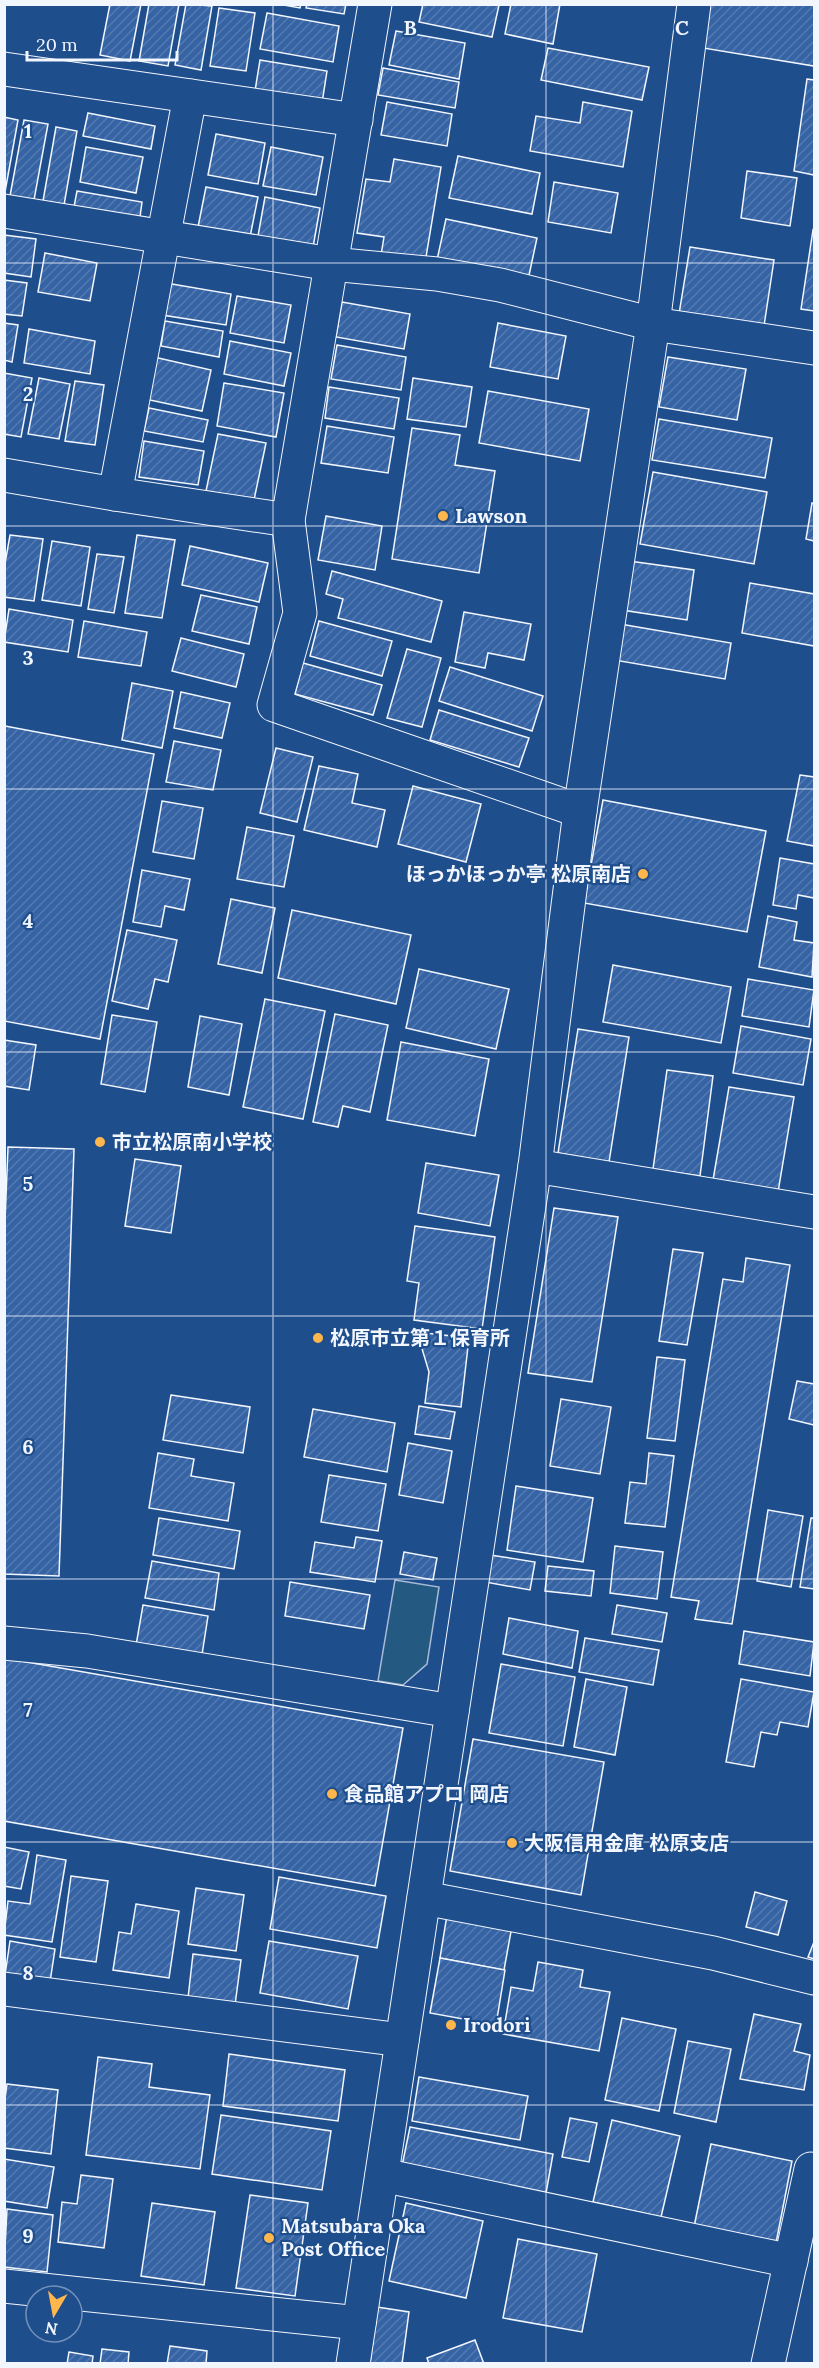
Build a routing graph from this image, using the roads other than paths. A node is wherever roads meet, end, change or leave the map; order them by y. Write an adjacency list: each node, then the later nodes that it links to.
1 (375, 4): 5 (street)
2 (694, 4): 9 (street)
3 (4, 69): 4 (street)
4 (190, 96): 5 (street); 7 (street)
5 (356, 120): 8 (street)
6 (4, 211): 7 (street)
7 (164, 236): 8 (street); 12 (street)
8 (331, 264): 9 (street); 13 (street)
9 (653, 324): 10 (street); 14 (street)
10 (814, 348)
11 (4, 475): 12 (street)
12 (115, 494): 13 (street)
13 (288, 520): 14 (street)
14 (580, 811): 15 (street)
15 (535, 1166): 16 (street); 18 (street)
16 (814, 1212)
17 (4, 1643): 18 (street)
18 (452, 1711): 19 (street)
19 (424, 1898): 20 (street); 22 (street)
20 (814, 1978)
21 (4, 1989): 22 (street)
22 (402, 2040): 24 (street)
23 (811, 2169): 25 (street)
24 (382, 2175): 25 (street); 27 (street)
25 (791, 2261): 29 (street)
26 (4, 2286): 27 (street)
27 (359, 2324): 28 (street)
28 (353, 2364)
29 (768, 2364)

